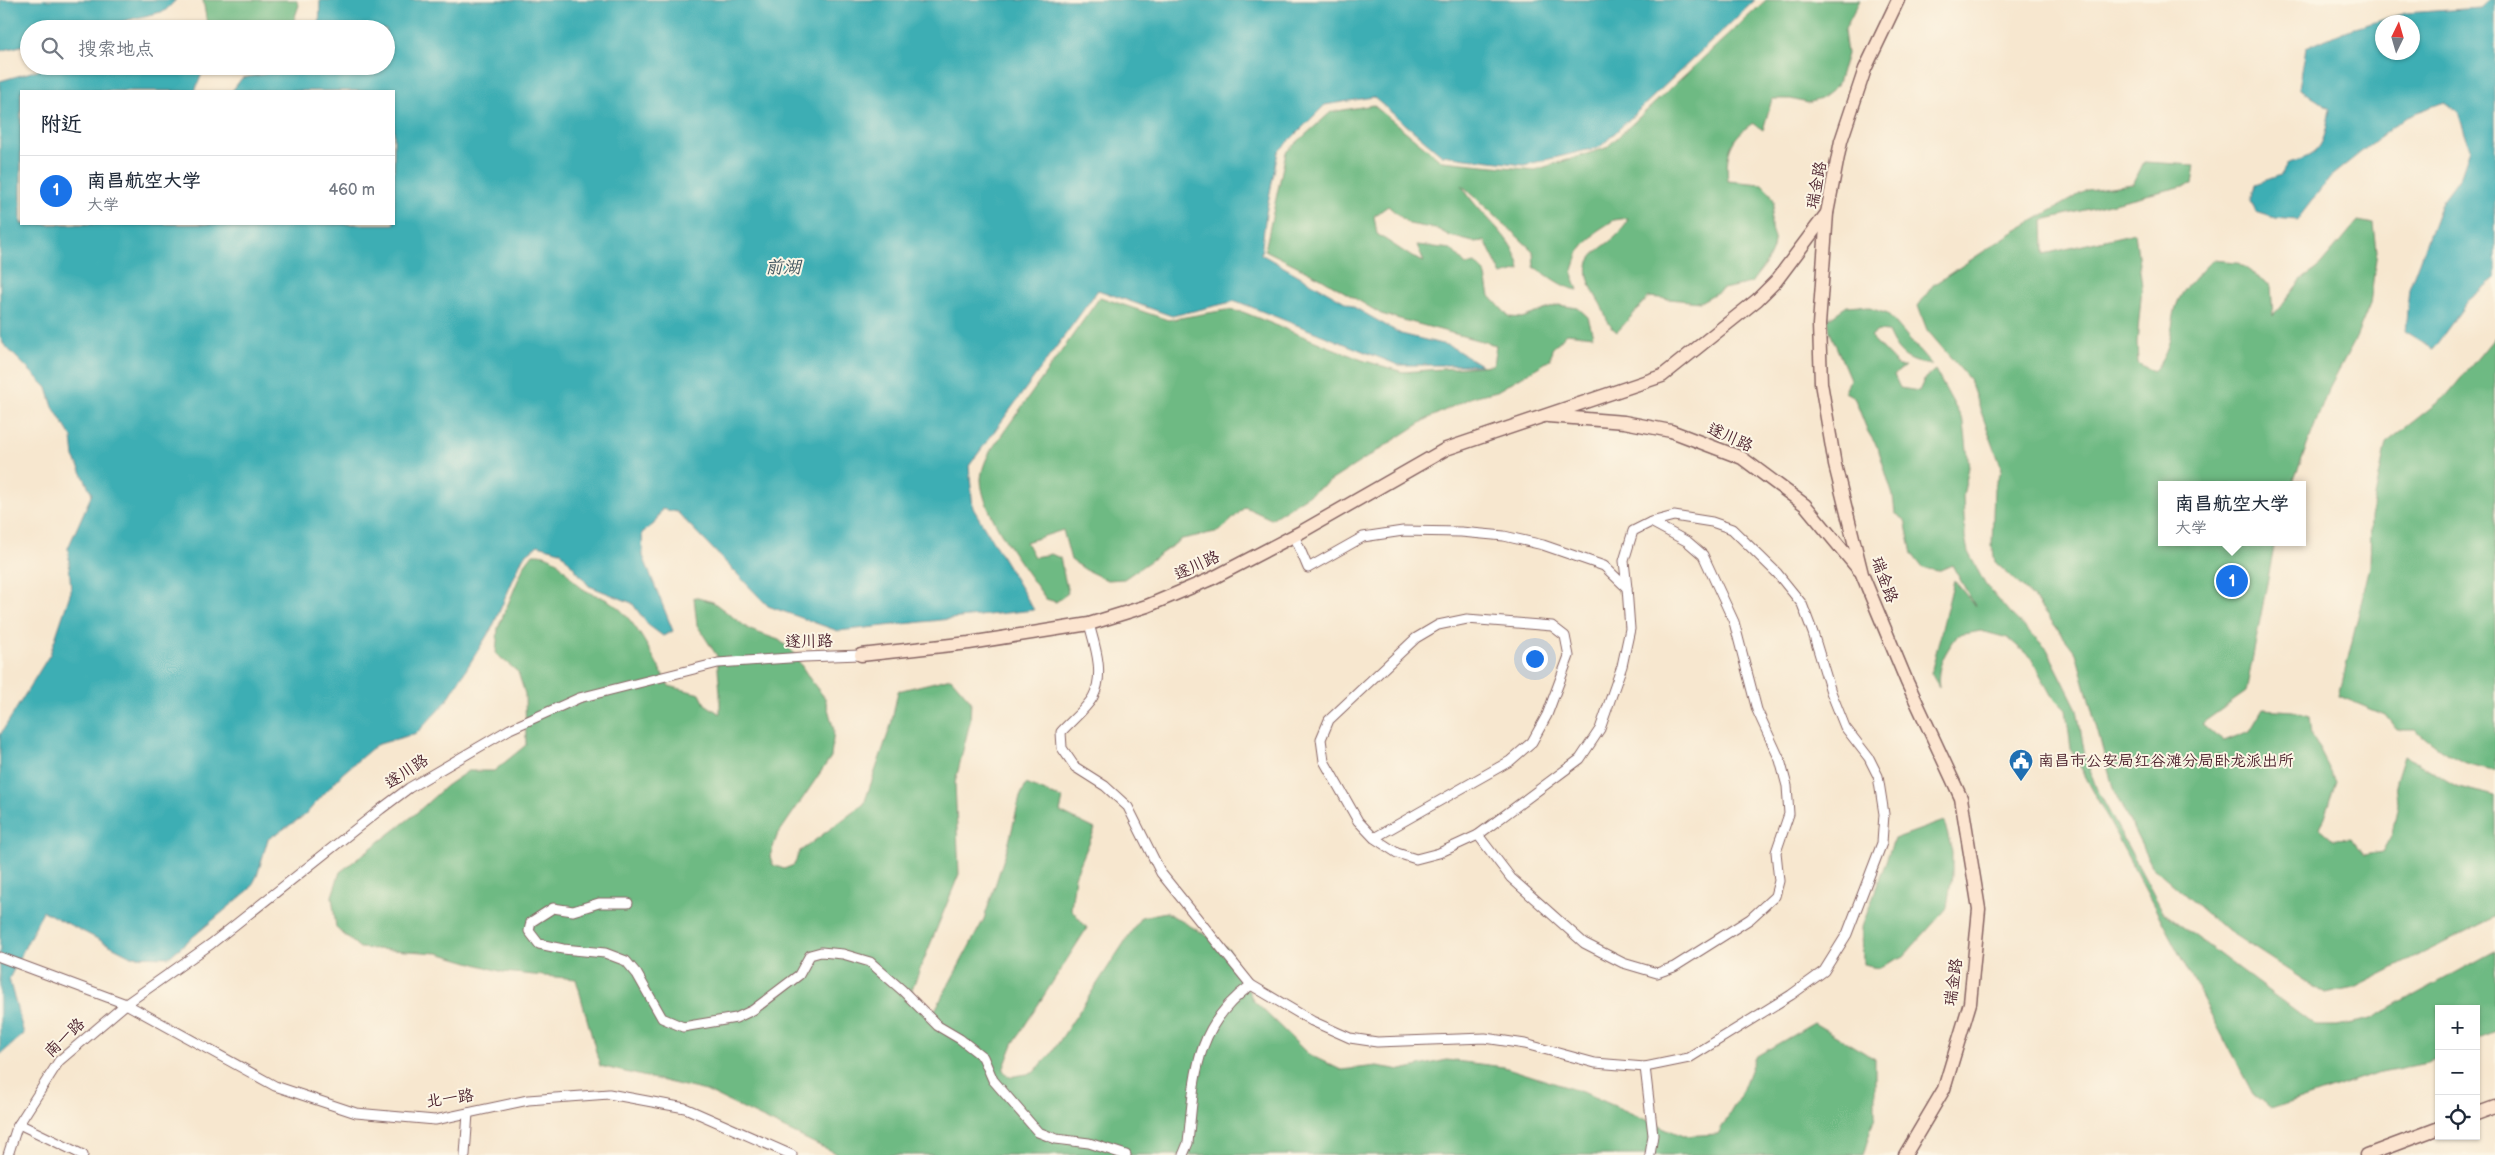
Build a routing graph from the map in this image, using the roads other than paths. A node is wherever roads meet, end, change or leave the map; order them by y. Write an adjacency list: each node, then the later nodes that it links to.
1 (1898, 0): 2 (street, 瑞金路)
2 (1827, 213): 3 (street, 遂川路); 6 (street, 瑞金路)
3 (1543, 416): 5 (street, 遂川路); 6 (street, 遂川路)
4 (1651, 522): 7 (street); 10 (street); 16 (street)
5 (1294, 536): 7 (street); 8 (street, 遂川路)
6 (1862, 574): 29 (street, 瑞金路)
7 (1627, 588): 10 (street)
8 (1089, 624): 9 (street, 遂川路); 14 (street)
9 (862, 655): 15 (street, 遂川路)
10 (1478, 835): 11 (street)
11 (1374, 838): 11 (street)
12 (628, 903): 26 (street)
13 (0, 957): 15 (street, 北一路)
14 (1251, 985): 16 (street); 27 (street)
15 (126, 1004): 18 (street, 北一路); 20 (street, 南一路)
16 (1645, 1067): 28 (street)
17 (2495, 1107): 19 (street)
18 (468, 1113): 24 (street); 25 (street, 北一路)
19 (2480, 1113)
20 (19, 1124): 22 (street, 南一路); 23 (street)
21 (2435, 1130): 30 (street)
22 (8, 1155)
23 (82, 1155)
24 (465, 1155)
25 (792, 1155)
26 (1126, 1155)
27 (1183, 1155)
28 (1650, 1155)
29 (1905, 1155)
30 (2367, 1155)

